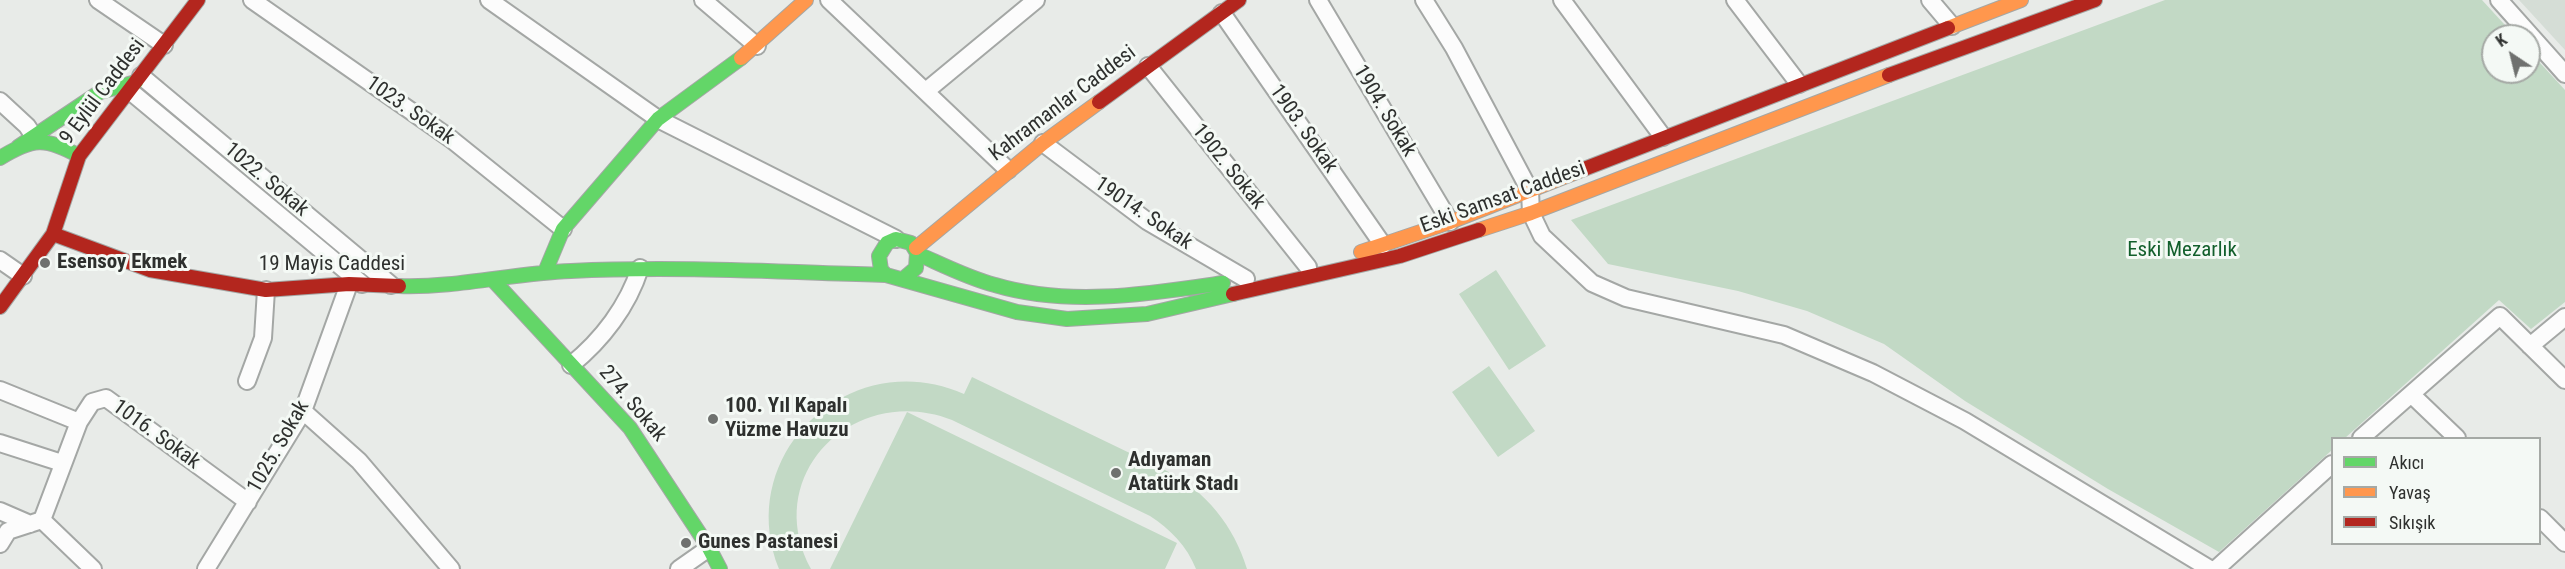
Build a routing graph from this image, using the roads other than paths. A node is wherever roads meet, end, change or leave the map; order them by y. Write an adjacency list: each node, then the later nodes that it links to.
1 (98, 0): 20 (street)
2 (198, 0): 20 (street, 9 Eylül Caddesi)
3 (252, 0): 39 (street, 1023. Sokak)
4 (703, 0): 21 (street)
5 (806, 0): 21 (street)
6 (829, 0): 26 (street)
7 (1036, 0): 26 (street)
8 (1239, 0): 18 (street, Kahramanlar Caddesi)
9 (1318, 0): 38 (street, 1904. Sokak)
10 (1424, 0): 36 (street)
11 (1562, 0): 30 (street)
12 (1735, 0): 25 (street)
13 (1930, 0): 19 (street)
14 (2021, 0): 19 (street, Eski Samsat Caddesi)
15 (2095, 0): 37 (street, Eski Samsat Caddesi)
16 (2499, 0): 23 (street)
17 (497, 2): 28 (street)
18 (1222, 13): 22 (street, Kahramanlar Caddesi); 42 (street, 1903. Sokak)
19 (1952, 26): 25 (street, Eski Samsat Caddesi)
20 (165, 45): 24 (street, 9 Eylül Caddesi)
21 (757, 46): 28 (street)
22 (1148, 66): 31 (street, Kahramanlar Caddesi); 45 (street, 1902. Sokak)
23 (2565, 74)
24 (136, 83): 29 (street); 33 (street, 9 Eylül Caddesi); 53 (street, 1022. Sokak); 54 (street, 1022. Sokak)
25 (1799, 84): 30 (street, Eski Samsat Caddesi)
26 (926, 92): 35 (street)
27 (0, 101): 29 (street)
28 (658, 119): 39 (street); 41 (street)
29 (33, 135): 32 (street)
30 (1663, 137): 36 (street, Eski Samsat Caddesi)
31 (1043, 143): 35 (street, Kahramanlar Caddesi); 51 (street, 19014. Sokak)
32 (18, 147): 33 (street); 34 (street)
33 (79, 156): 40 (street, 9 Eylül Caddesi)
34 (0, 158)
35 (1008, 170): 43 (street, Kahramanlar Caddesi)
36 (1530, 191): 37 (street); 38 (street, Eski Samsat Caddesi)
37 (1531, 213): 50 (street, Eski Samsat Caddesi); 83 (street)
38 (1450, 222): 42 (street, Eski Samsat Caddesi)
39 (563, 229): 47 (street)
40 (53, 234): 49 (street, 9 Eylül Caddesi); 55 (street, 19 Mayis Caddesi)
41 (896, 239): 43 (street); 48 (street)
42 (1383, 245): 45 (street, Eski Samsat Caddesi)
43 (917, 251): 50 (street); 51 (street, Eski Samsat Caddesi)
44 (0, 260): 49 (street)
45 (1308, 267): 51 (street, Eski Samsat Caddesi)
46 (640, 268): 47 (street, 19 Mayis Caddesi); 48 (street, 19 Mayis Caddesi); 59 (street)
47 (545, 272): 52 (street, 19 Mayis Caddesi)
48 (885, 274): 50 (street)
49 (23, 276): 56 (street, 9 Eylül Caddesi)
50 (903, 279)
51 (1246, 279)
52 (493, 280): 54 (street, 19 Mayis Caddesi); 59 (street, 274. Sokak)
53 (355, 284): 54 (street, 19 Mayis Caddesi); 55 (street, 19 Mayis Caddesi); 64 (street, 1025. Sokak)
54 (391, 285)
55 (266, 290): 61 (street)
56 (0, 307)
57 (2565, 317): 58 (street)
58 (2530, 346): 60 (street); 63 (street)
59 (571, 365): 77 (street, 274. Sokak)
60 (2565, 380)
61 (247, 381)
62 (0, 390): 65 (street, 1016. Sokak)
63 (2411, 394): 66 (street); 67 (street)
64 (303, 411): 71 (street, 1025. Sokak); 80 (street)
65 (79, 422): 69 (street); 71 (street, 1016. Sokak)
66 (2362, 437)
67 (2456, 437)
68 (0, 443): 69 (street)
69 (62, 464): 74 (street)
70 (2331, 465): 84 (street)
71 (248, 502): 79 (street, 1025. Sokak)
72 (0, 512): 74 (street)
73 (2541, 519): 75 (street)
74 (36, 522): 76 (street); 78 (street)
75 (2565, 543)
76 (0, 544)
77 (709, 548): 81 (street); 82 (street, 274. Sokak)
78 (93, 569)
79 (206, 569)
80 (451, 569)
81 (679, 569)
82 (720, 569)
83 (2210, 569)
84 (2216, 569)

